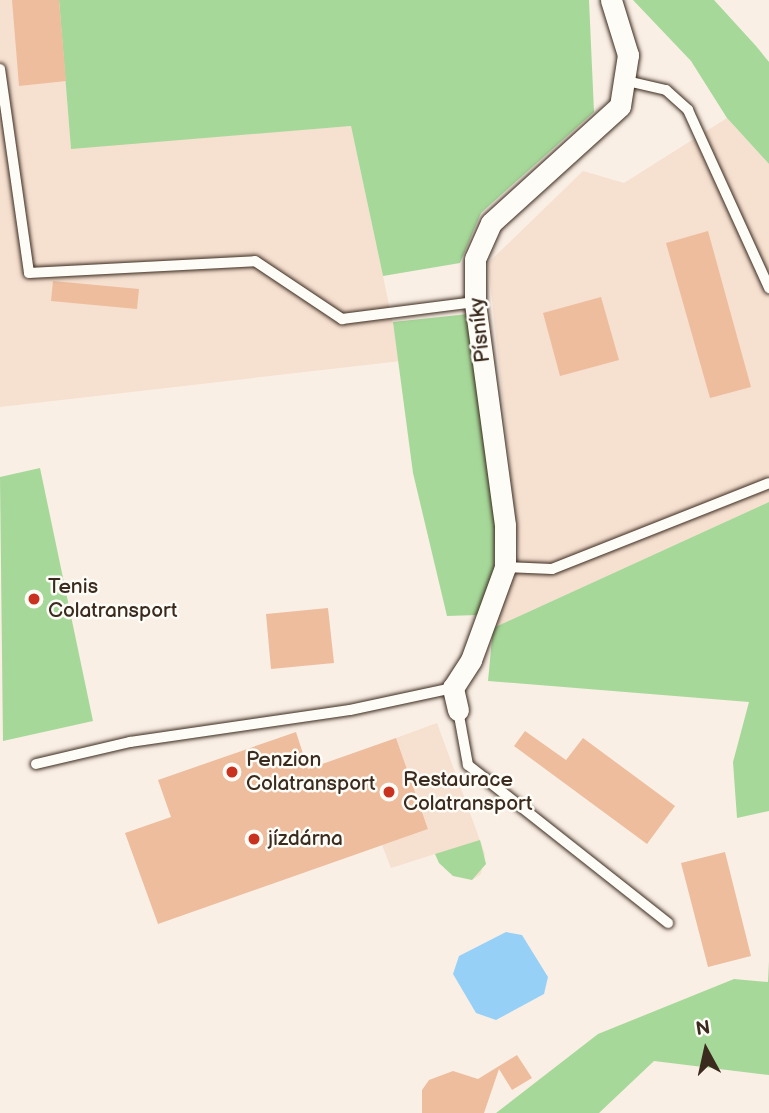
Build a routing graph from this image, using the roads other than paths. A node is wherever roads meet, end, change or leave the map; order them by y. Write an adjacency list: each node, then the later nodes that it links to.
1 (611, 0): 3 (street, Písníky)
2 (0, 69): 5 (lane)
3 (627, 82): 4 (lane); 5 (street, Písníky)
4 (769, 288)
5 (475, 302): 7 (street, Písníky)
6 (769, 483): 7 (lane)
7 (505, 567): 8 (street, Písníky)
8 (453, 688): 9 (street); 10 (lane)
9 (458, 710): 11 (lane)
10 (36, 764)
11 (668, 923)

